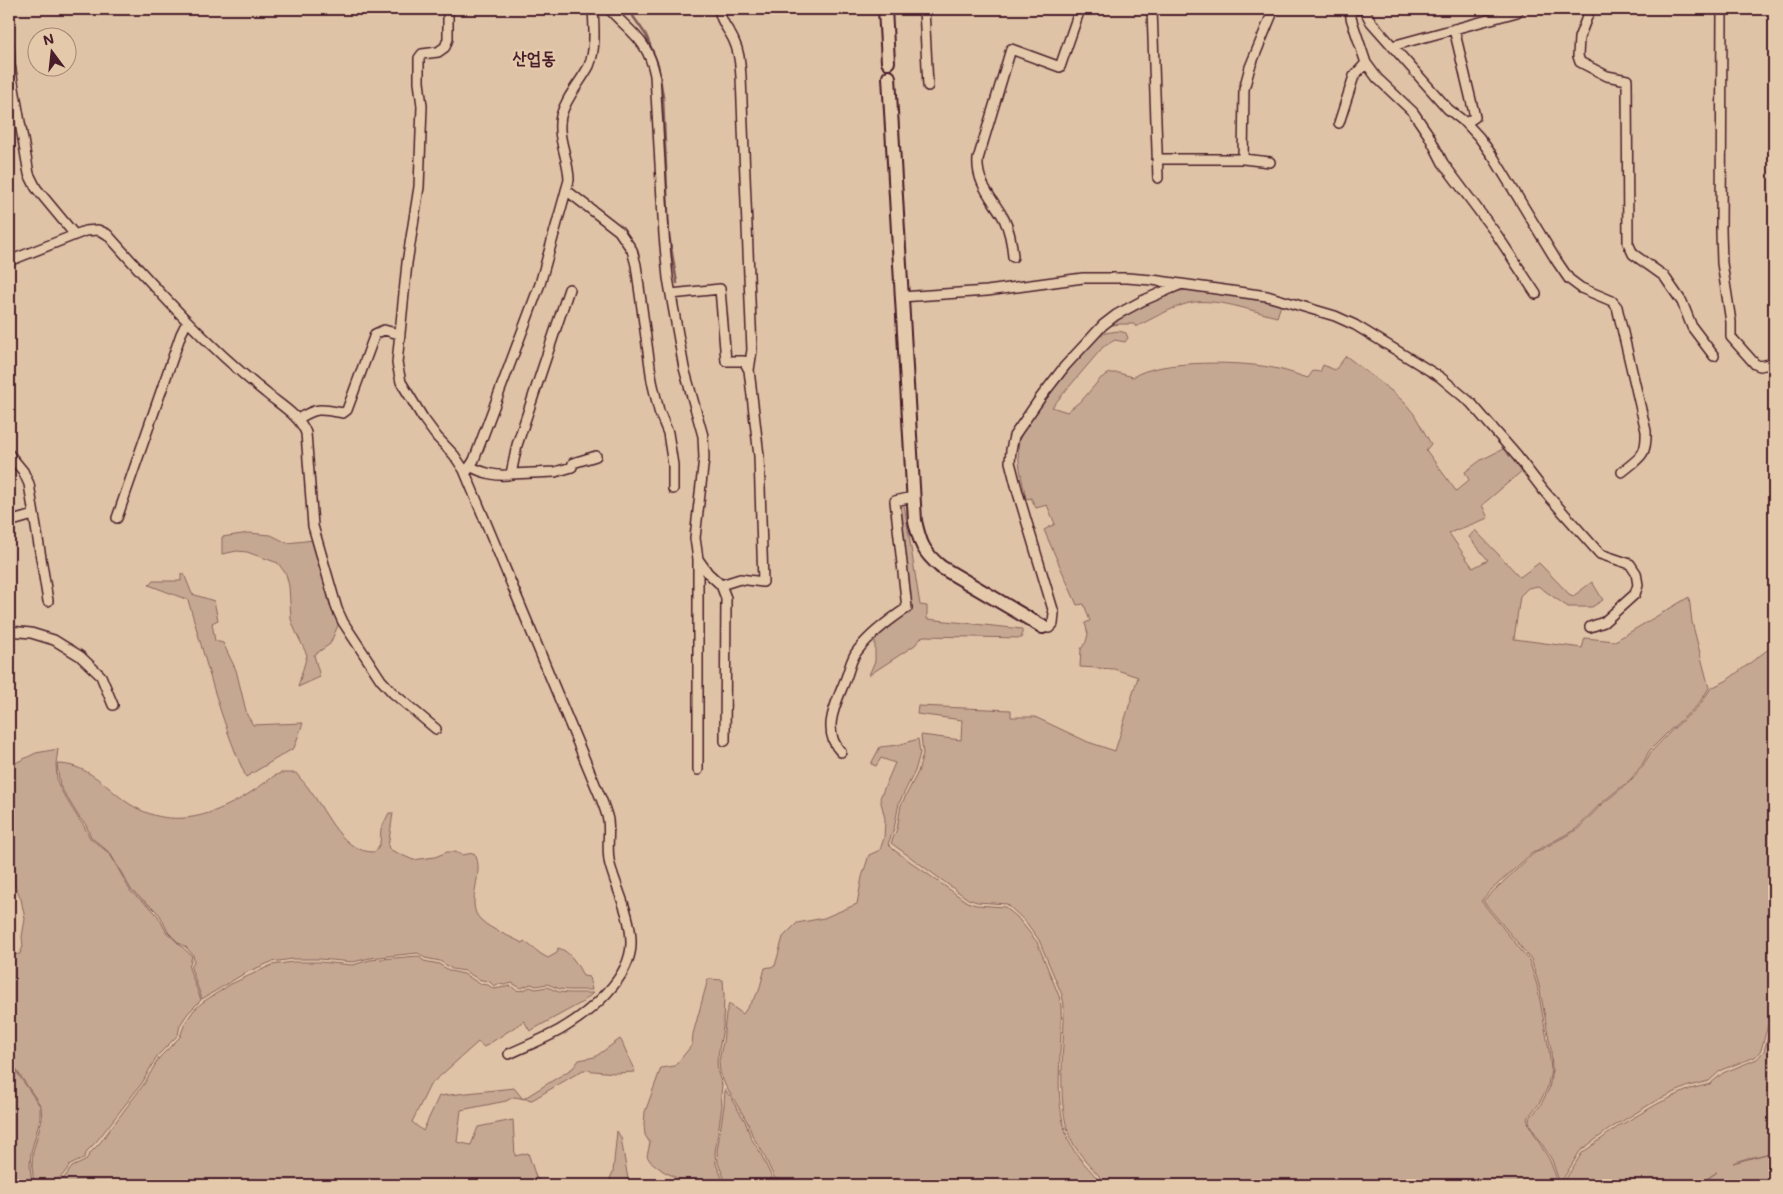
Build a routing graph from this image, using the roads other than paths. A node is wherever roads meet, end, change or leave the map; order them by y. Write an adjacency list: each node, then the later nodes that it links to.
1 (448, 9): 38 (street)
2 (593, 9): 28 (street)
3 (608, 9): 34 (street)
4 (719, 9): 41 (street)
5 (885, 9): 18 (street)
6 (924, 9): 21 (street)
7 (1080, 9): 30 (street)
8 (1152, 9): 24 (street)
9 (1274, 9): 25 (street)
10 (1357, 9): 19 (street)
11 (1364, 9): 17 (street)
12 (1590, 9): 39 (street)
13 (1722, 9): 40 (street)
14 (1517, 12): 15 (street)
15 (1454, 29): 17 (street); 23 (street)
16 (9, 46): 29 (street)
17 (1392, 46): 23 (street)
18 (888, 62)
19 (1366, 63): 22 (street); 35 (street)
20 (889, 77): 36 (street)
21 (928, 86)
22 (1339, 123)
23 (1466, 123): 46 (street)
24 (1157, 159): 25 (street); 27 (street)
25 (1243, 159): 26 (street)
26 (1270, 162)
27 (1158, 178)
28 (566, 190): 45 (street); 48 (street)
29 (75, 235): 31 (street); 37 (street)
30 (1013, 257)
31 (9, 261)
32 (1180, 285): 36 (street); 56 (street); 57 (street)
33 (569, 289): 47 (street)
34 (671, 294): 41 (street); 53 (street)
35 (1536, 294)
36 (901, 297): 49 (street)
37 (187, 322): 42 (street); 51 (street)
38 (399, 334): 42 (street); 45 (street)
39 (1714, 356)
40 (1774, 363)
41 (749, 370): 54 (street)
42 (298, 420): 60 (street)
43 (9, 454): 50 (street)
44 (596, 456): 47 (street)
45 (468, 469): 47 (street); 64 (street)
46 (1622, 472)
47 (511, 474)
48 (673, 489)
49 (913, 497): 57 (street); 62 (street)
50 (33, 514): 52 (street); 55 (street)
51 (117, 518)
52 (9, 522)
53 (698, 559): 54 (street); 63 (street)
54 (721, 585): 61 (street)
55 (48, 601)
56 (1590, 626)
57 (1043, 627)
58 (9, 630): 59 (street)
59 (113, 705)
60 (436, 729)
61 (725, 741)
62 (841, 752)
63 (698, 770)
64 (509, 1054)

